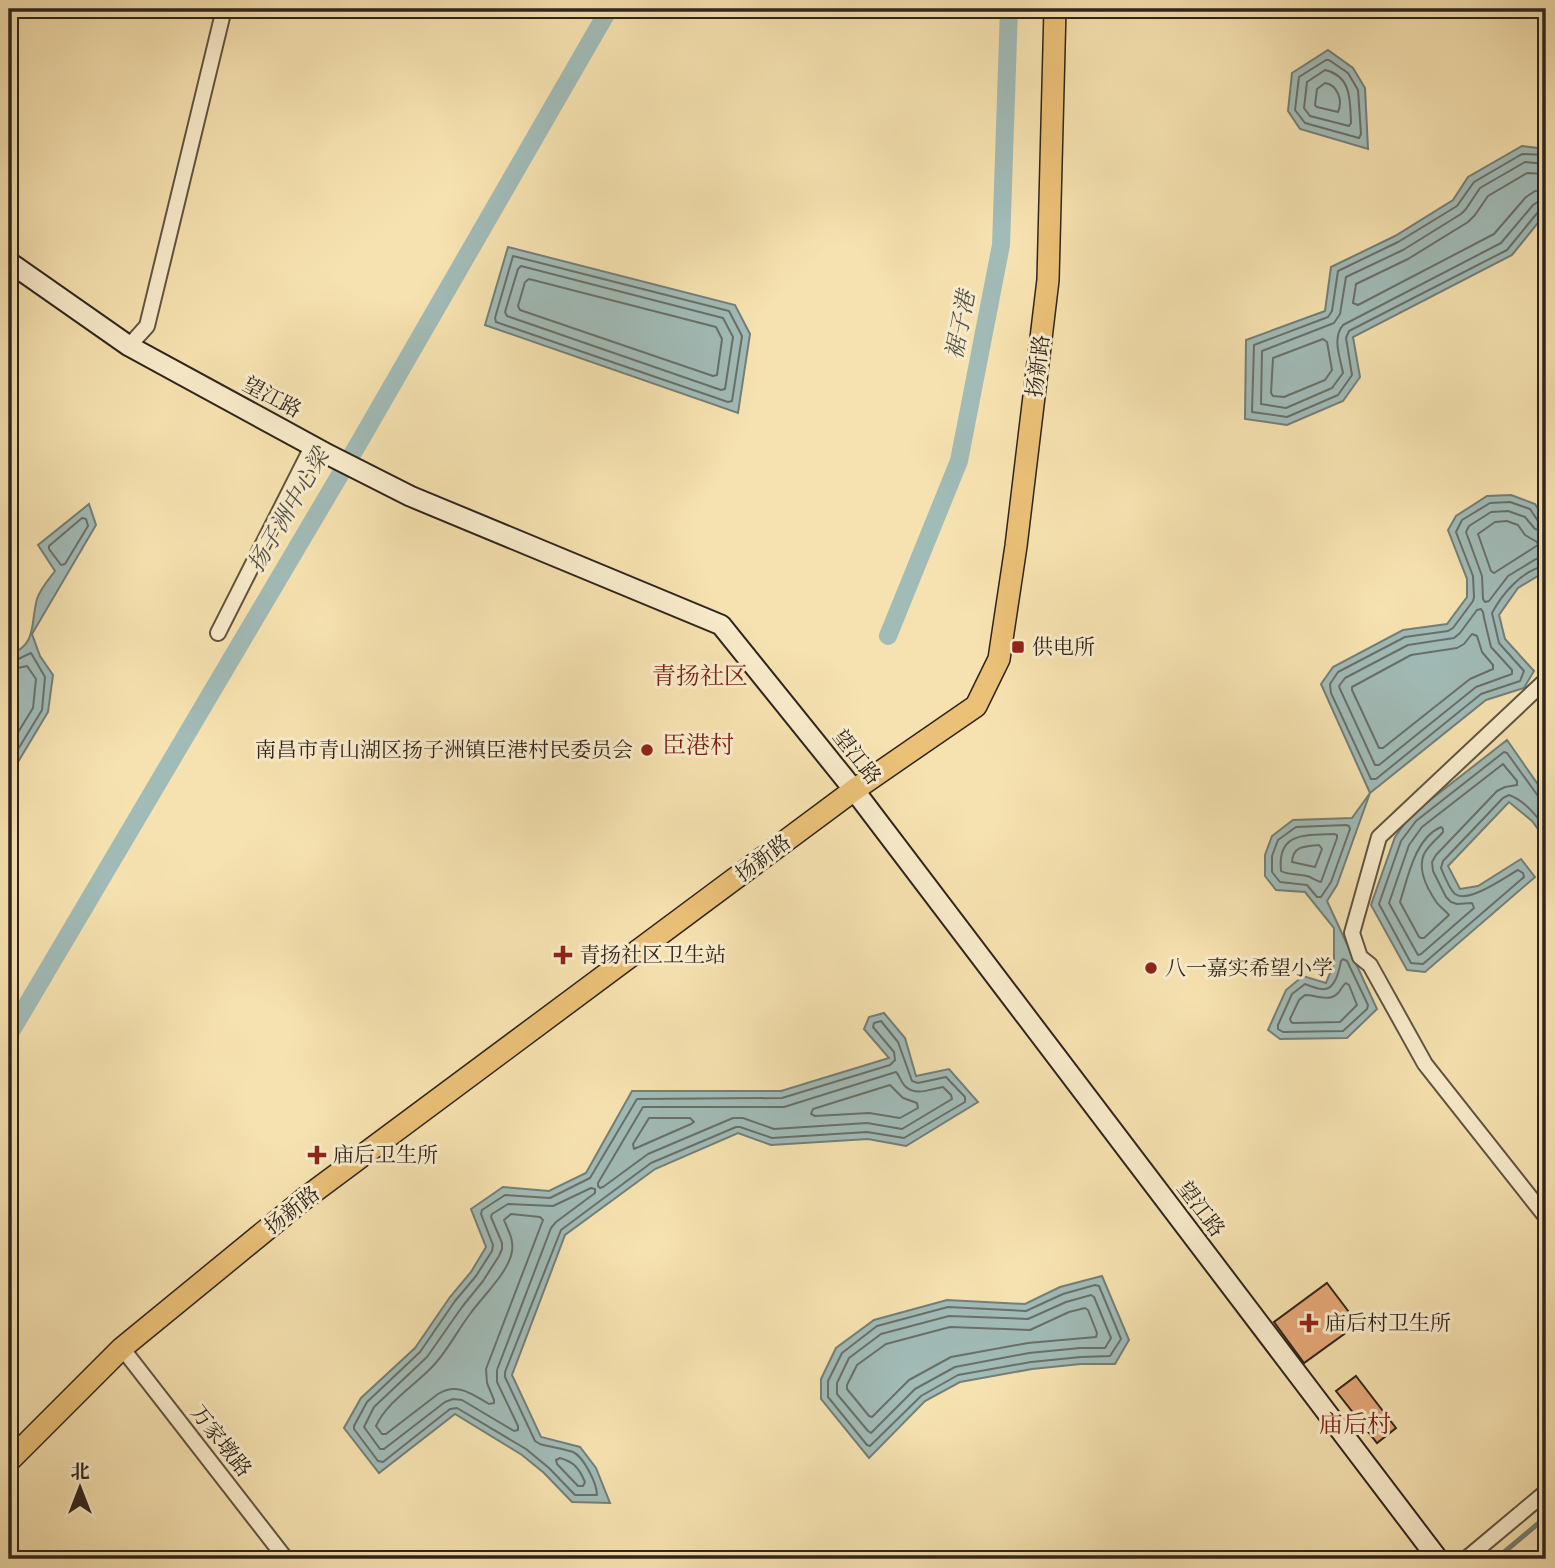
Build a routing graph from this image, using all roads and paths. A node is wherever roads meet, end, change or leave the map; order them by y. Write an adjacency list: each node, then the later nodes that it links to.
1 (223, 9): 4 (street)
2 (1055, 9): 8 (main road, 扬新路)
3 (9, 262): 4 (street, 望江路)
4 (130, 346): 5 (street, 望江路)
5 (321, 450): 6 (street); 8 (street, 望江路)
6 (218, 633)
7 (1546, 680): 9 (street)
8 (854, 790): 10 (main road, 扬新路); 14 (street, 望江路)
9 (1546, 1217)
10 (122, 1348): 11 (main road, 扬新路); 13 (street, 万家墩路)
11 (9, 1461)
12 (1546, 1492): 15 (street)
13 (286, 1559)
14 (1438, 1559)
15 (1466, 1559)

